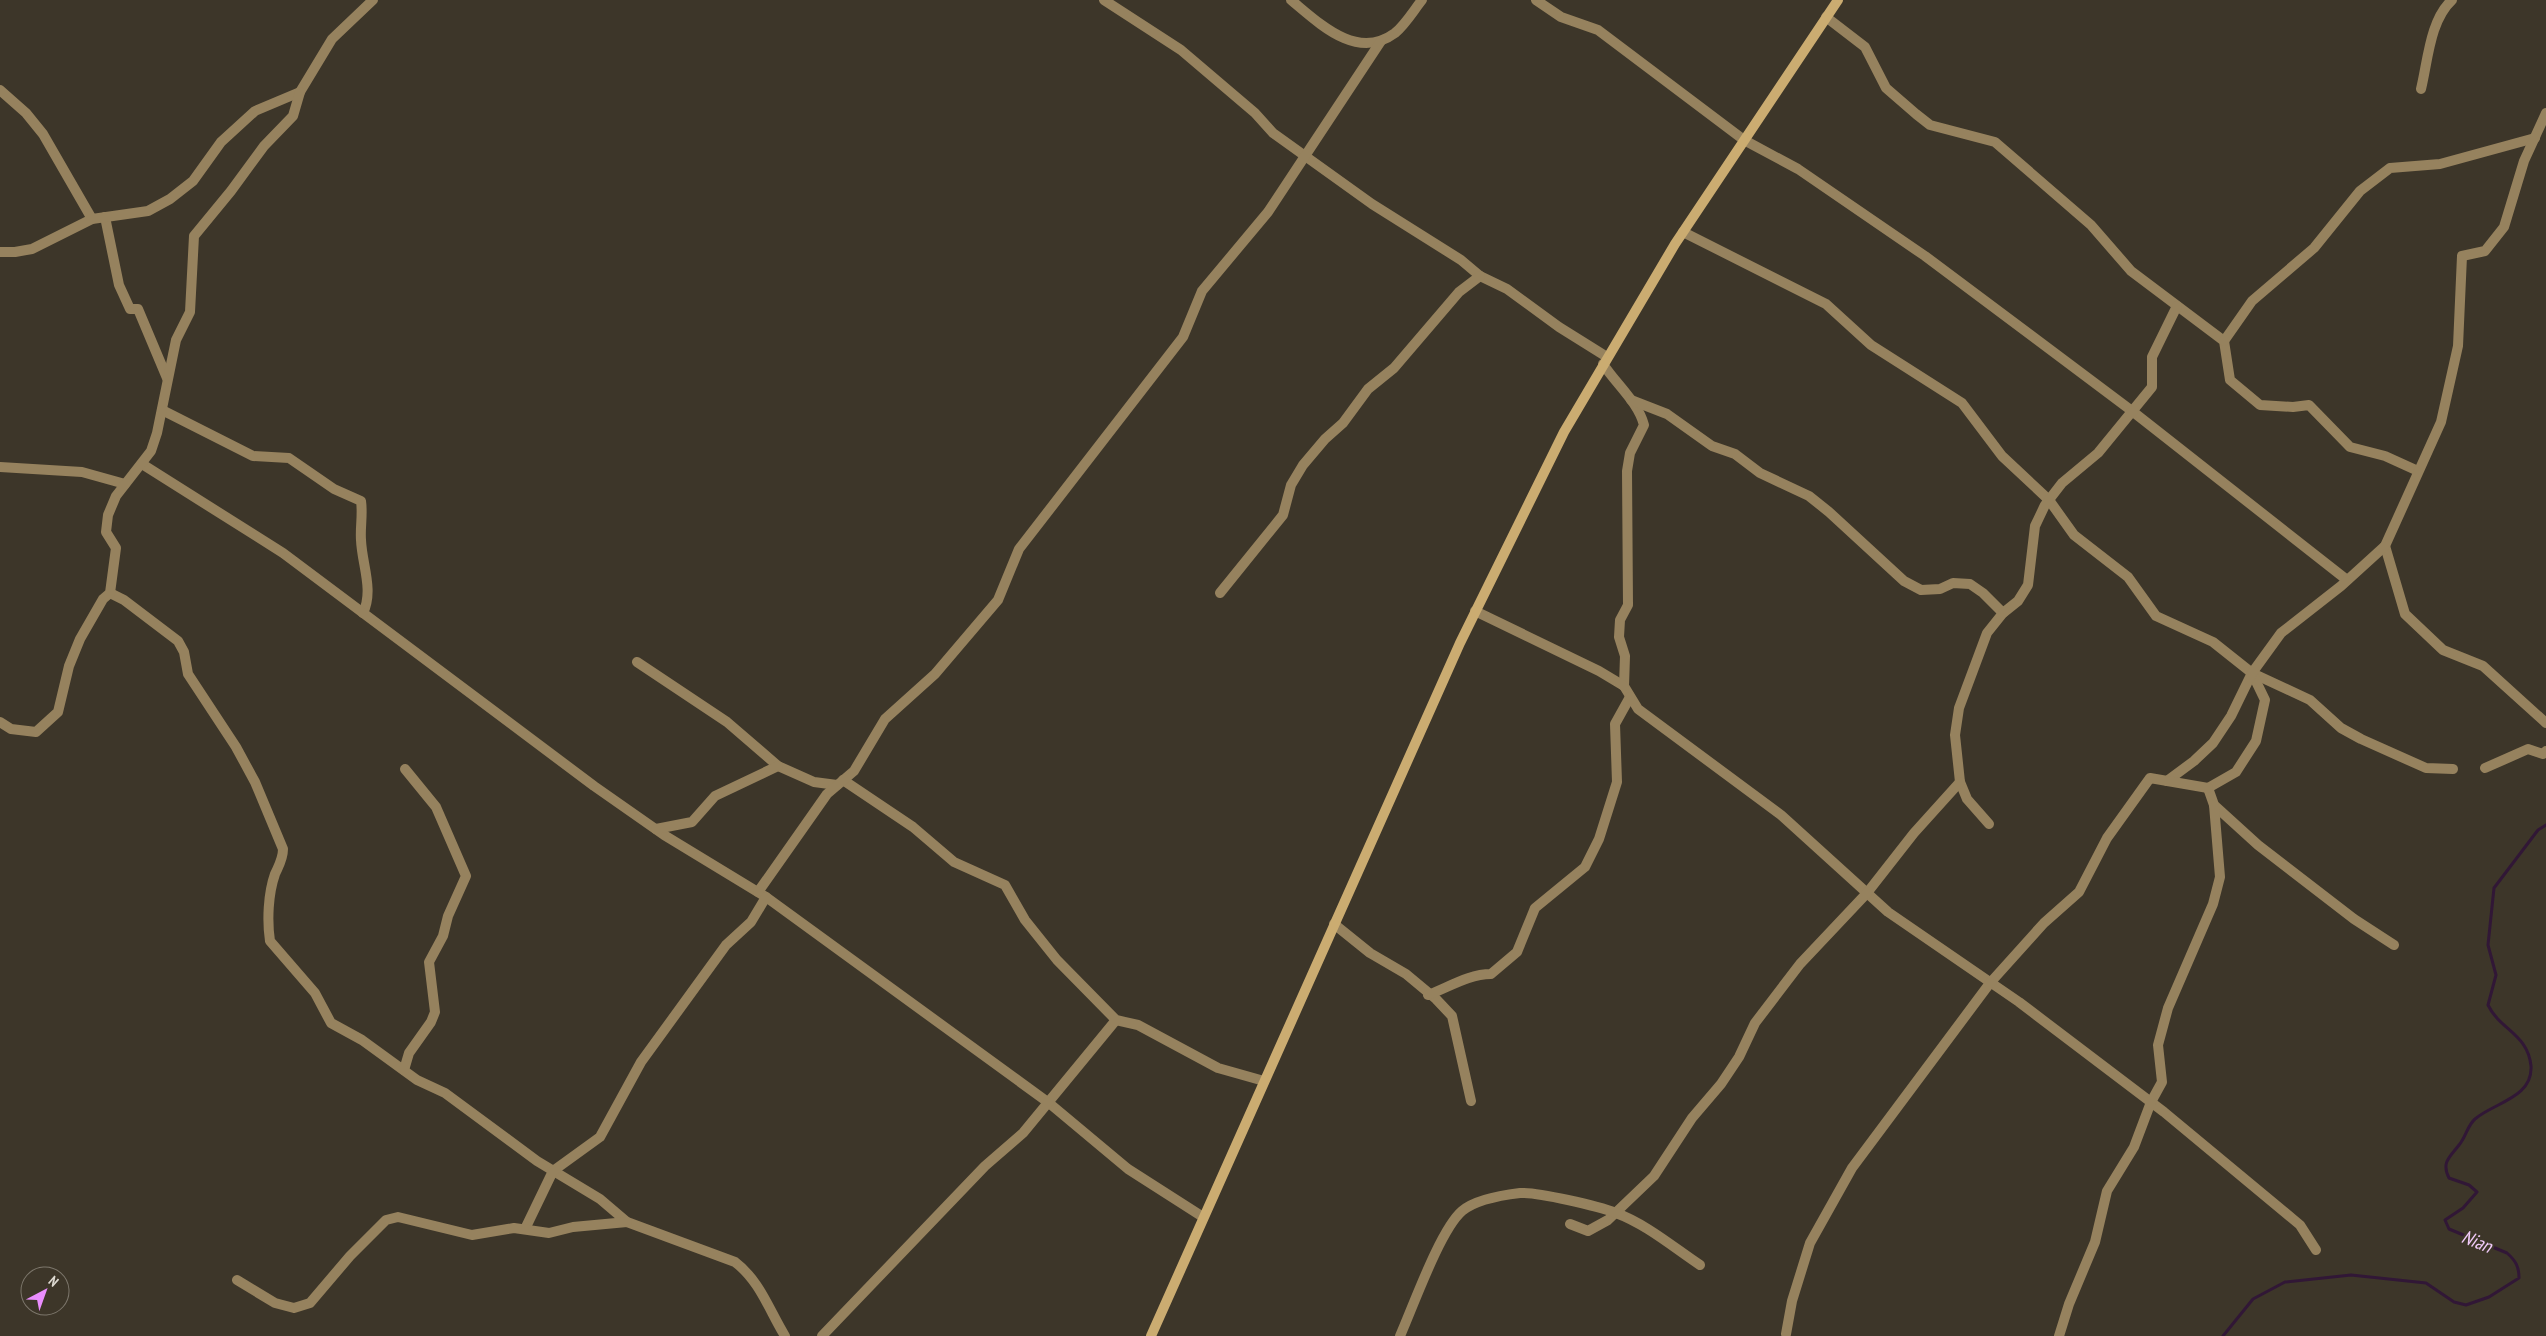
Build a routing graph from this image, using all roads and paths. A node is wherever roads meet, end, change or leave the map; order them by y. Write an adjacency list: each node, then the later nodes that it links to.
1 (373, 0): 12 (street)
2 (1104, 0): 16 (street)
3 (1292, 0): 9 (street)
4 (1422, 0): 9 (street)
5 (1536, 0): 15 (street)
6 (1838, 0): 8 (main road)
7 (2452, 0): 10 (street)
8 (1826, 17): 15 (main road); 22 (street)
9 (1381, 41): 16 (street)
10 (2421, 88)
11 (0, 90): 18 (street)
12 (300, 92): 17 (street); 25 (street)
13 (2546, 113): 14 (street)
14 (2535, 138): 23 (street); 31 (street)
15 (1744, 140): 19 (main road); 28 (street)
16 (1305, 156): 21 (street); 54 (street)
17 (105, 217): 18 (street); 25 (street)
18 (92, 219): 20 (street)
19 (1683, 232): 24 (main road); 33 (street)
20 (0, 252)
21 (1480, 276): 24 (street); 37 (street)
22 (2177, 306): 23 (street); 28 (street)
23 (2224, 341): 31 (street)
24 (1605, 361): 26 (street); 38 (main road)
25 (168, 378): 27 (street)
26 (1630, 400): 40 (street); 43 (street)
27 (162, 410): 29 (street); 39 (street)
28 (2132, 411): 33 (street); 35 (street)
29 (142, 464): 32 (street); 39 (street)
30 (0, 467): 32 (street)
31 (2418, 471): 34 (street)
32 (125, 484): 36 (street)
33 (2049, 500): 40 (street); 42 (street)
34 (2385, 546): 35 (street); 46 (street)
35 (2348, 580): 42 (street)
36 (110, 593): 45 (street); 66 (street)
37 (1220, 593)
38 (1475, 611): 43 (street); 61 (main road)
39 (363, 613): 58 (street)
40 (2003, 613): 53 (street)
41 (638, 662): 48 (street)
42 (2252, 673): 50 (street); 52 (street); 55 (street)
43 (1624, 686): 44 (street)
44 (1630, 697): 59 (street); 64 (street)
45 (0, 722)
46 (2546, 722)
47 (2546, 751): 49 (street)
48 (778, 766): 54 (street); 58 (street)
49 (2485, 768)
50 (2453, 769)
51 (405, 770): 66 (street)
52 (2167, 781): 55 (street); 63 (street)
53 (1960, 782): 57 (street); 59 (street)
54 (840, 783): 60 (street); 65 (street)
55 (2208, 788): 56 (street)
56 (2214, 805): 62 (street); 69 (street)
57 (1989, 824)
58 (656, 829): 60 (street)
59 (1867, 893): 63 (street); 72 (street)
60 (762, 895): 70 (street); 71 (street)
61 (1334, 924): 64 (street); 67 (main road)
62 (2394, 945)
63 (1990, 983): 69 (street); 80 (street)
64 (1428, 995): 68 (street)
65 (1116, 1020): 67 (street); 70 (street)
66 (404, 1070): 71 (street)
67 (1264, 1080): 73 (main road)
68 (1471, 1101)
69 (2151, 1102): 77 (street); 85 (street)
70 (1049, 1103): 73 (street); 82 (street)
71 (553, 1171): 74 (street); 76 (street)
72 (1616, 1213): 75 (street); 78 (street); 84 (street)
73 (1203, 1217): 83 (main road)
74 (627, 1222): 76 (street); 81 (street)
75 (1570, 1224)
76 (525, 1229): 79 (street)
77 (2316, 1250)
78 (1700, 1265)
79 (238, 1280)
80 (1786, 1334)
81 (785, 1336)
82 (822, 1336)
83 (1151, 1336)
84 (1400, 1336)
85 (2059, 1336)

